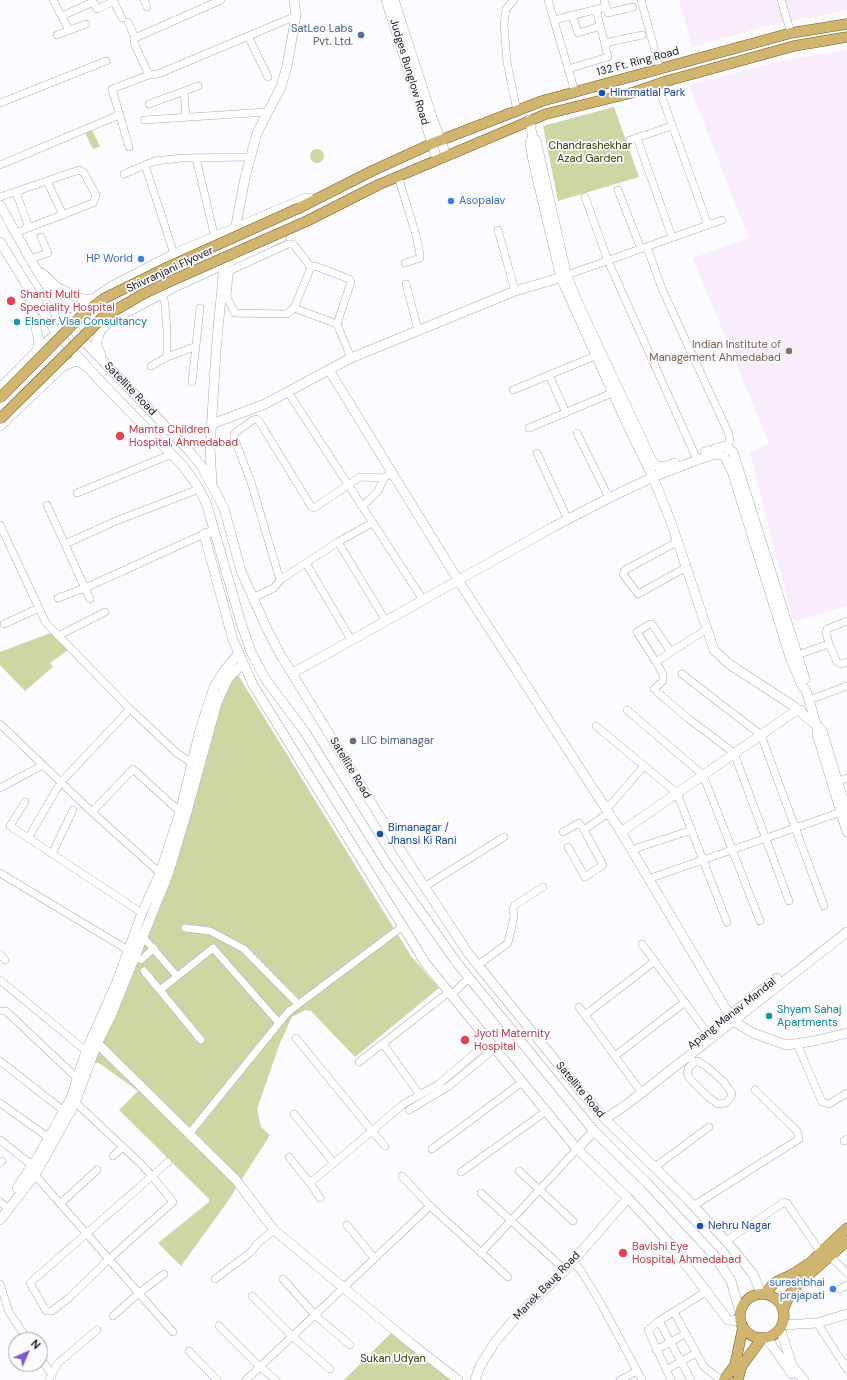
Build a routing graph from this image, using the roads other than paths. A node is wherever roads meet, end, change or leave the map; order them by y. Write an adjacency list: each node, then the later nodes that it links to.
1 (53, 0): 18 (street)
2 (113, 0): 12 (street); 29 (street)
3 (144, 0): 14 (street)
4 (221, 0): 29 (street)
5 (294, 0): 19 (street)
6 (386, 0): 50 (street, Judges Bunglow Road)
7 (394, 0): 50 (street, Judges Bunglow Road)
8 (514, 0): 43 (street)
9 (548, 0): 20 (street)
10 (641, 0): 34 (street)
11 (781, 0): 25 (street)
12 (93, 1): 18 (street)
13 (605, 4): 15 (street); 16 (street)
14 (147, 7)
15 (633, 8)
16 (596, 9): 17 (street); 23 (street)
17 (572, 15): 20 (street); 23 (street)
18 (62, 16): 24 (street)
19 (296, 16): 28 (street); 44 (street)
20 (554, 20): 33 (street)
21 (86, 24): 24 (street)
22 (847, 24): 25 (main road, 132 Ft. Ring Road)
23 (600, 26): 31 (street)
24 (69, 30): 26 (street)
25 (791, 33): 34 (main road, 132 Ft. Ring Road)
26 (57, 35)
27 (642, 35): 31 (street)
28 (248, 36): 35 (street); 36 (street)
29 (135, 38): 35 (street)
30 (847, 38): 48 (main road)
31 (605, 43): 33 (street)
32 (106, 61): 41 (street)
33 (568, 69): 39 (street)
34 (660, 69): 39 (main road, 132 Ft. Ring Road)
35 (150, 75): 45 (street)
36 (268, 77)
37 (198, 86): 38 (street)
38 (184, 91): 42 (street); 46 (street)
39 (575, 92): 43 (main road, 132 Ft. Ring Road)
40 (662, 98): 49 (street)
41 (0, 103)
42 (149, 104)
43 (517, 110): 50 (main road, 132 Ft. Ring Road)
44 (267, 112): 46 (street); 52 (street)
45 (119, 115): 51 (street); 55 (street)
46 (186, 117): 47 (street)
47 (144, 120)
48 (529, 120): 53 (main road); 85 (street)
49 (672, 126): 69 (street); 75 (street)
50 (436, 142): 53 (street); 64 (main road, 132 Ft. Ring Road)
51 (129, 147)
52 (250, 157): 54 (street); 71 (street)
53 (442, 157): 58 (main road)
54 (196, 158): 56 (street); 76 (street)
55 (0, 165)
56 (145, 165): 57 (street); 79 (street)
57 (124, 174)
58 (398, 176): 67 (main road); 82 (street)
59 (47, 181): 61 (street); 66 (street); 66 (street)
60 (618, 190): 78 (street)
61 (16, 192): 62 (street); 70 (street)
62 (0, 197)
63 (585, 197): 81 (street)
64 (316, 200): 71 (street); 116 (main road, Shivranjani Flyover, bridge)
65 (0, 205): 73 (street, Satellite Road)
66 (63, 215): 70 (street)
67 (311, 219): 83 (street); 118 (main road, Shivranjani Flyover, bridge)
68 (722, 220): 69 (street)
69 (708, 225): 75 (street)
70 (29, 228): 73 (street)
71 (235, 230): 76 (street)
72 (498, 230): 88 (street)
73 (15, 233): 80 (street, Satellite Road)
74 (41, 237): 80 (street)
75 (672, 237): 78 (street)
76 (215, 238): 79 (street)
77 (0, 242): 86 (street, Satellite Road)
78 (644, 248): 81 (street); 123 (street)
79 (174, 254): 90 (street)
80 (32, 261): 90 (street); 93 (street, Satellite Road)
81 (608, 261): 85 (street); 128 (street)
82 (405, 263)
83 (224, 265): 89 (street); 119 (street)
84 (311, 267): 92 (street); 92 (street); 94 (street)
85 (564, 277): 88 (street); 102 (street); 130 (street)
86 (26, 283): 97 (street, Satellite Road); 100 (street)
87 (406, 284): 96 (street)
88 (515, 291): 96 (street)
89 (162, 293): 95 (street); 103 (street)
90 (93, 299): 93 (street)
91 (200, 308): 99 (street)
92 (294, 308): 94 (street)
93 (69, 321): 97 (street); 98 (street, Satellite Road)
94 (337, 324): 104 (street)
95 (100, 329): 98 (street); 108 (street)
96 (418, 330): 104 (street)
97 (56, 332): 100 (street); 101 (street, Satellite Road)
98 (88, 344): 101 (street); 108 (street, Satellite Road)
99 (194, 347): 103 (street); 111 (street)
100 (37, 351): 112 (street)
101 (77, 353): 106 (street); 110 (street, Satellite Road)
102 (595, 356): 109 (street); 115 (street)
103 (167, 357): 105 (street)
104 (352, 358): 107 (street)
105 (151, 366)
106 (62, 367): 110 (street); 120 (street)
107 (330, 370): 114 (street); 131 (street)
108 (113, 371): 125 (street, Satellite Road)
109 (549, 375): 113 (street); 117 (street)
110 (101, 382): 127 (street, Satellite Road)
111 (192, 382)
112 (0, 388)
113 (513, 390)
114 (288, 392): 119 (street); 134 (street)
115 (612, 393): 117 (street); 132 (street)
116 (0, 398)
117 (566, 413): 121 (street)
118 (0, 419)
119 (212, 424): 124 (street)
120 (0, 426)
121 (528, 428)
122 (576, 433): 137 (street)
123 (728, 447): 128 (street); 129 (street); 149 (street)
124 (210, 449): 125 (street); 133 (street)
125 (192, 453): 133 (street, Satellite Road)
126 (537, 453): 140 (street)
127 (172, 454): 135 (street, Satellite Road); 136 (street)
128 (695, 456): 130 (street)
129 (724, 456): 132 (street); 149 (street)
130 (657, 466): 132 (street)
131 (388, 476): 134 (street); 139 (street); 152 (street)
132 (654, 477): 137 (street); 146 (street)
133 (212, 484): 155 (street, Satellite Road)
134 (347, 484): 139 (street); 151 (street)
135 (199, 489): 143 (street, Satellite Road); 147 (street)
136 (77, 493)
137 (609, 498): 140 (street)
138 (47, 505): 147 (street)
139 (362, 507): 141 (street)
140 (568, 520): 152 (street)
141 (372, 523): 145 (street); 157 (street)
142 (0, 524): 158 (street)
143 (214, 531): 144 (street); 175 (street, Satellite Road)
144 (204, 534): 153 (street); 168 (street)
145 (338, 542): 148 (street); 160 (street)
146 (677, 542): 150 (street); 150 (street)
147 (65, 544): 153 (street)
148 (306, 563): 151 (street); 165 (street)
149 (764, 564): 169 (street)
150 (685, 568): 163 (street)
151 (280, 580): 155 (street)
152 (458, 580): 157 (street); 198 (street)
153 (85, 588): 154 (street); 156 (street)
154 (58, 598)
155 (252, 598): 173 (street, Satellite Road)
156 (90, 599)
157 (423, 600): 160 (street)
158 (39, 608): 162 (street); 164 (street)
159 (105, 612): 164 (street)
160 (386, 621): 165 (street)
161 (847, 621): 166 (street)
162 (4, 624)
163 (707, 629): 167 (street); 179 (street)
164 (58, 636): 180 (street)
165 (352, 641): 173 (street)
166 (830, 644): 169 (street); 171 (street)
167 (671, 652): 170 (street); 170 (street)
168 (238, 654): 172 (street); 189 (street)
169 (794, 656): 178 (street)
170 (656, 662): 187 (street)
171 (847, 662)
172 (242, 663): 177 (street); 189 (street)
173 (293, 673): 219 (street, Satellite Road)
174 (682, 674): 186 (street)
175 (267, 681): 177 (street); 239 (street, Satellite Road)
176 (847, 686): 178 (street)
177 (255, 688): 226 (street)
178 (809, 700): 179 (street); 182 (street)
179 (794, 707): 182 (street); 185 (street); 186 (street)
180 (130, 709): 189 (street); 193 (street)
181 (627, 710): 191 (street)
182 (813, 712): 185 (street)
183 (0, 724): 188 (street)
184 (596, 726): 190 (street)
185 (817, 727): 192 (street); 201 (street)
186 (761, 734): 187 (street); 202 (street)
187 (734, 753): 191 (street); 210 (street)
188 (43, 765): 193 (street); 194 (street)
189 (195, 765): 200 (street); 230 (street)
190 (644, 766): 195 (street); 198 (street)
191 (703, 774): 195 (street); 213 (street)
192 (845, 779): 201 (street)
193 (59, 785): 199 (street); 209 (street)
194 (0, 788)
195 (677, 793): 204 (street); 206 (street)
196 (25, 802): 209 (street)
197 (73, 810): 214 (street)
198 (607, 811): 203 (street); 206 (street)
199 (92, 812): 200 (street); 217 (street)
200 (180, 812): 217 (street)
201 (845, 812): 202 (street); 207 (street)
202 (796, 828): 210 (street); 222 (street)
203 (584, 830): 205 (street); 211 (street)
204 (692, 830): 212 (street); 215 (street)
205 (563, 832)
206 (621, 832): 218 (street)
207 (847, 832)
208 (504, 837): 219 (street)
209 (28, 838): 214 (street)
210 (765, 839): 213 (street); 221 (street)
211 (568, 847)
212 (637, 848)
213 (733, 850): 215 (street); 224 (street)
214 (52, 854): 223 (street)
215 (704, 860): 218 (street); 225 (street)
216 (0, 873): 233 (street)
217 (160, 873): 223 (street)
218 (648, 880): 248 (street)
219 (424, 887): 236 (street, Satellite Road)
220 (543, 887): 236 (street)
221 (789, 901)
222 (824, 906)
223 (142, 913): 233 (street)
224 (760, 921)
225 (727, 922)
226 (403, 926): 242 (street); 244 (street)
227 (847, 926): 248 (street, Apang Manav Mandal)
228 (185, 928): 244 (street)
229 (847, 932): 248 (street)
230 (143, 937): 232 (street); 254 (street)
231 (642, 944): 235 (street)
232 (154, 948): 234 (street); 238 (street)
233 (128, 950): 254 (street)
234 (141, 960)
235 (655, 961): 243 (street); 247 (street)
236 (478, 965): 276 (street, Satellite Road)
237 (144, 971): 241 (street)
238 (177, 976): 241 (street); 249 (street)
239 (469, 978): 242 (street); 279 (street, Satellite Road)
240 (0, 980): 258 (street)
241 (160, 990): 253 (street)
242 (450, 994): 255 (street); 257 (street)
243 (685, 1002): 251 (street); 259 (street)
244 (298, 1004): 249 (street)
245 (579, 1007): 247 (street)
246 (0, 1011): 263 (street)
247 (584, 1015): 259 (street)
248 (731, 1018): 251 (street, Apang Manav Mandal); 256 (street)
249 (279, 1023): 280 (street)
250 (847, 1033): 256 (street)
251 (709, 1036): 260 (street); 265 (street, Apang Manav Mandal)
252 (296, 1038): 278 (street)
253 (201, 1040)
254 (95, 1041): 258 (street); 269 (street); 280 (street)
255 (383, 1044): 262 (street); 267 (street)
256 (797, 1044): 268 (street)
257 (491, 1046): 264 (street); 272 (street); 278 (street)
258 (86, 1051): 263 (street)
259 (615, 1056): 265 (street)
260 (691, 1060): 260 (street); 271 (street)
261 (0, 1061): 273 (street)
262 (359, 1062)
263 (78, 1079): 269 (street)
264 (521, 1083): 274 (street); 285 (street)
265 (638, 1089): 271 (street, Apang Manav Mandal)
266 (755, 1090): 307 (street)
267 (417, 1091)
268 (847, 1093)
269 (73, 1100): 273 (street); 284 (street); 296 (street)
270 (0, 1103): 281 (street)
271 (622, 1107): 276 (street)
272 (409, 1110)
273 (64, 1111): 281 (street)
274 (546, 1112): 286 (street); 295 (street)
275 (294, 1114): 290 (street)
276 (605, 1119): 292 (street, Satellite Road)
277 (709, 1127): 292 (street)
278 (372, 1131): 283 (street); 290 (street)
279 (594, 1131): 286 (street); 341 (street, Satellite Road)
280 (189, 1134): 313 (street)
281 (49, 1138): 291 (street)
282 (0, 1140): 291 (street)
283 (385, 1146)
284 (123, 1147): 287 (street); 297 (street)
285 (432, 1149)
286 (576, 1149): 300 (street); 303 (street)
287 (113, 1156)
288 (289, 1157): 299 (street)
289 (168, 1162): 297 (street)
290 (334, 1163): 299 (street)
291 (33, 1166): 305 (street)
292 (655, 1167): 307 (street, Satellite Road)
293 (97, 1170): 304 (street)
294 (518, 1171): 300 (street)
295 (461, 1172)
296 (35, 1175): 304 (street); 308 (street)
297 (152, 1176): 314 (street); 320 (street)
298 (402, 1176): 306 (street)
299 (310, 1183): 302 (street)
300 (539, 1189): 309 (street); 310 (street)
301 (481, 1193): 309 (street)
302 (320, 1198)
303 (628, 1198): 321 (street, Manek Baug Road); 332 (street)
304 (60, 1204): 314 (street)
305 (2, 1206)
306 (430, 1206): 317 (street); 319 (street)
307 (693, 1206): 315 (street, Satellite Road)
308 (0, 1220)
309 (512, 1220): 317 (street); 322 (street)
310 (573, 1220)
311 (346, 1225): 319 (street)
312 (847, 1228): 318 (main road)
313 (274, 1230): 326 (street); 330 (street)
314 (87, 1234): 320 (street); 320 (street)
315 (726, 1241): 318 (street); 334 (street, Satellite Road)
316 (846, 1244): 318 (main road)
317 (481, 1253): 325 (street)
318 (826, 1254): 323 (street); 334 (main road); 336 (main road)
319 (374, 1258): 330 (street)
320 (109, 1259): 333 (street)
321 (573, 1261): 322 (street, Manek Baug Road); 363 (street)
322 (565, 1270): 369 (street, Manek Baug Road)
323 (847, 1273)
324 (164, 1274): 333 (street)
325 (508, 1277)
326 (215, 1279)
327 (283, 1279): 338 (street)
328 (0, 1284): 347 (street)
329 (847, 1285): 331 (street)
330 (343, 1287): 338 (street); 368 (street)
331 (840, 1289)
332 (707, 1292): 337 (street); 341 (street)
333 (139, 1293): 340 (street); 348 (street)
334 (763, 1294): 336 (main road); 341 (main road)
335 (252, 1296): 350 (street)
336 (783, 1310): 345 (main road)
337 (674, 1312): 342 (street); 349 (street)
338 (314, 1314): 350 (street); 353 (street)
339 (847, 1314): 343 (street)
340 (113, 1316)
341 (741, 1320): 351 (main road); 374 (main road)
342 (659, 1321): 352 (street); 354 (street)
343 (817, 1323): 345 (street); 357 (street)
344 (220, 1326): 359 (street)
345 (781, 1327): 351 (main road); 377 (street)
346 (97, 1330): 364 (street)
347 (23, 1332)
348 (173, 1332)
349 (685, 1334): 352 (street); 356 (street)
350 (292, 1336): 359 (street); 360 (street)
351 (764, 1337): 375 (main road); 376 (street)
352 (670, 1342): 354 (street); 358 (street)
353 (350, 1345)
354 (656, 1350): 362 (street)
355 (189, 1351): 365 (street)
356 (696, 1353): 358 (street); 374 (street)
357 (843, 1357): 361 (street)
358 (681, 1361): 362 (street); 373 (street)
359 (260, 1367): 366 (street); 367 (street)
360 (330, 1369)
361 (847, 1369)
362 (666, 1370): 372 (street)
363 (637, 1371): 370 (street); 371 (street)
364 (50, 1377)
365 (217, 1380)
366 (246, 1380)
367 (276, 1380)
368 (458, 1380)
369 (475, 1380)
370 (620, 1380)
371 (642, 1380)
372 (671, 1380)
373 (691, 1380)
374 (723, 1380)
375 (738, 1380)
376 (797, 1380)
377 (804, 1380)

